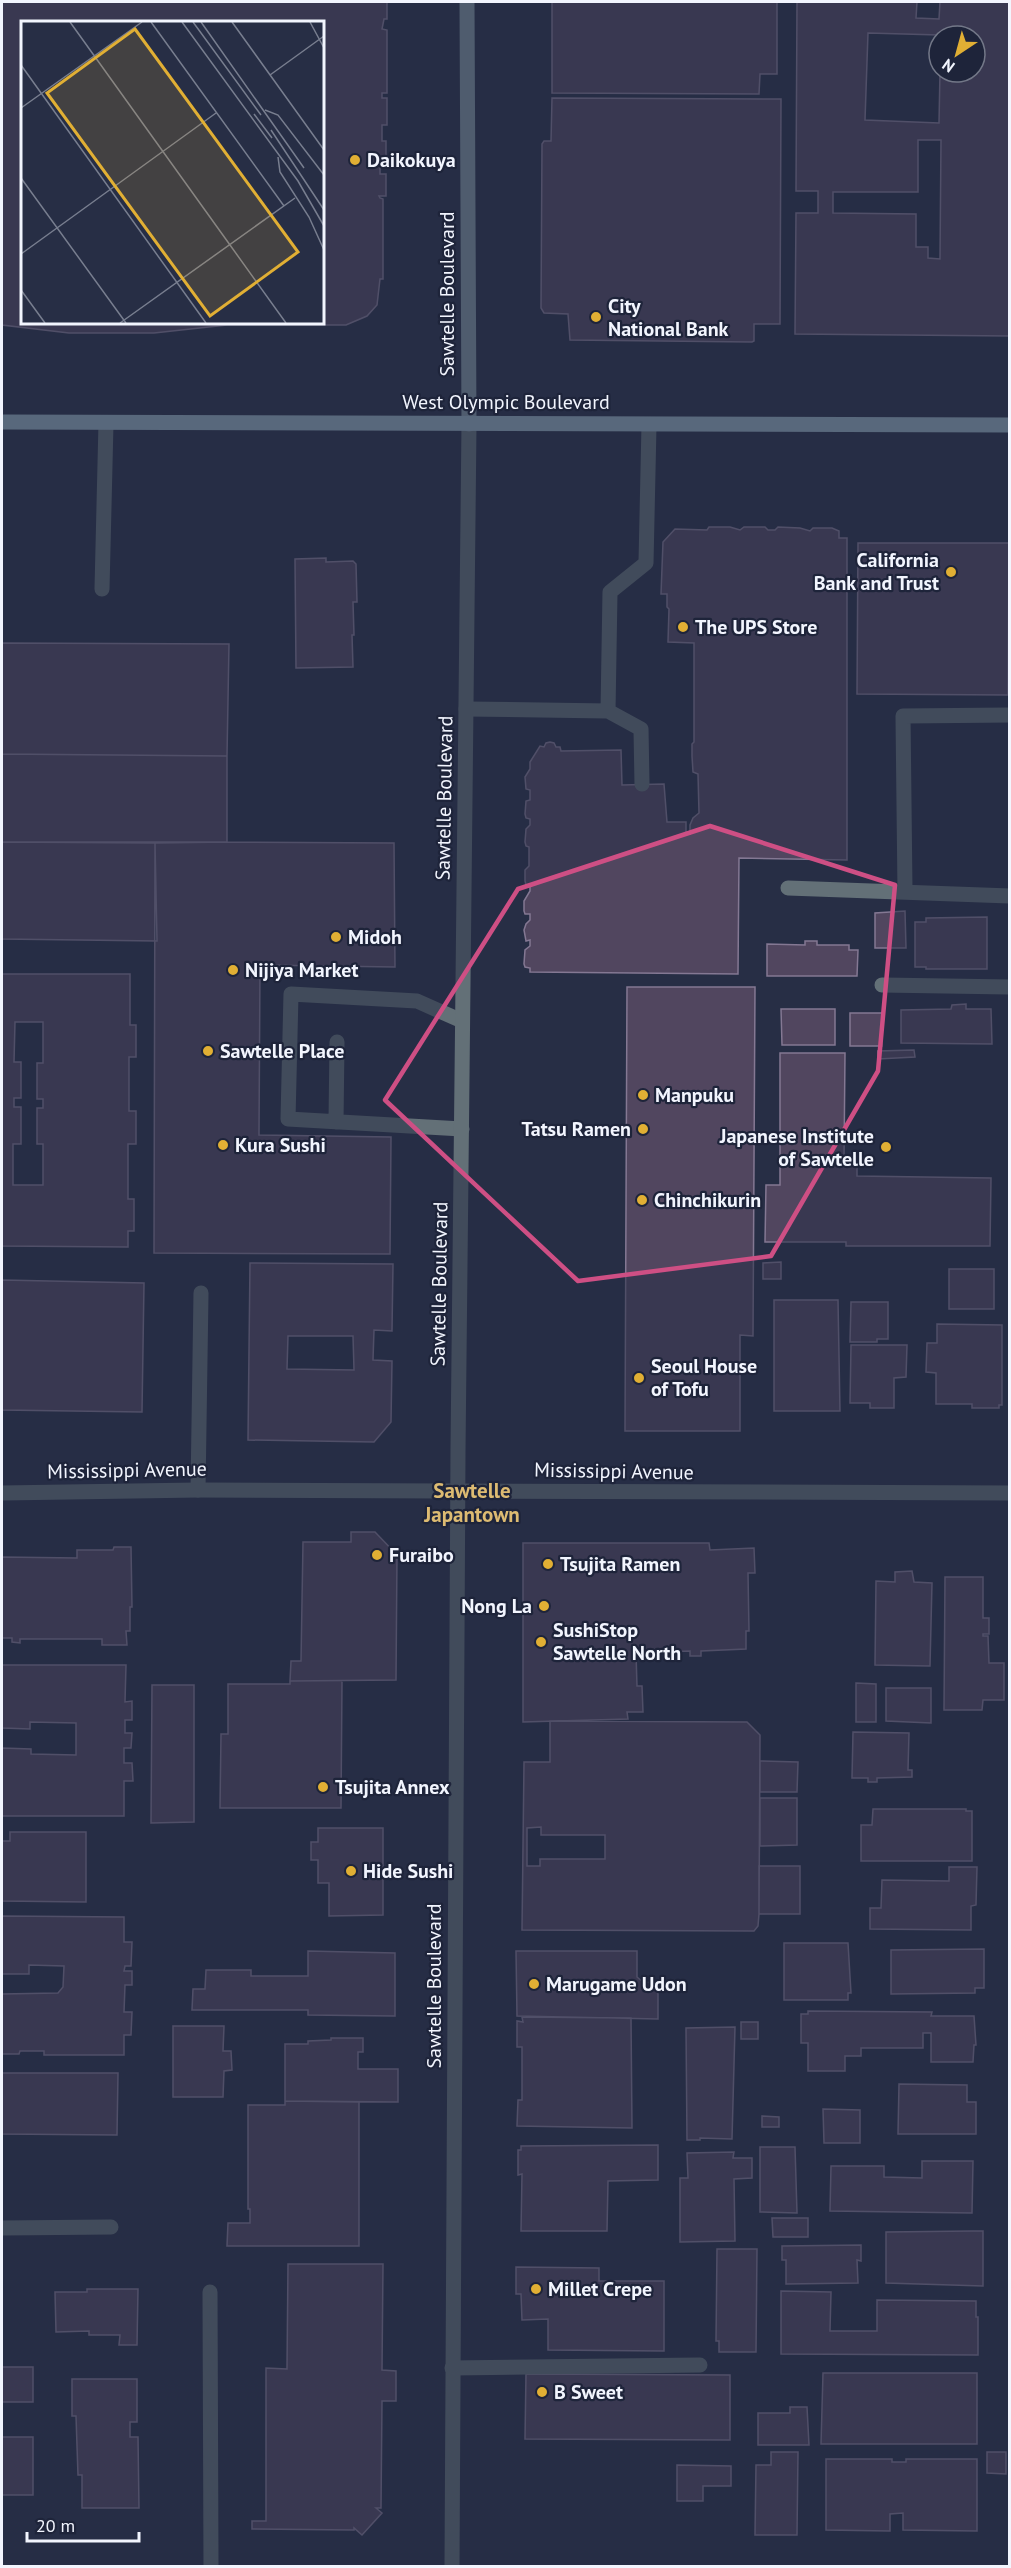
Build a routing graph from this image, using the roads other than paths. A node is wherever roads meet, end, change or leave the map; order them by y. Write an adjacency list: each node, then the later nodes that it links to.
1 (467, 2): 4 (main road, Sawtelle Boulevard)
2 (2, 422): 3 (main road, West Olympic Boulevard)
3 (105, 423): 4 (main road, West Olympic Boulevard); 7 (street)
4 (469, 424): 5 (main road, West Olympic Boulevard); 8 (street, Sawtelle Boulevard)
5 (649, 424): 6 (main road, West Olympic Boulevard); 9 (street)
6 (1010, 425)
7 (102, 589)
8 (466, 709): 9 (street); 17 (street, Sawtelle Boulevard)
9 (608, 711): 11 (street)
10 (1010, 716): 13 (street)
11 (642, 784)
12 (788, 888): 13 (street)
13 (905, 891): 14 (street)
14 (1010, 896)
15 (882, 985): 16 (street)
16 (1010, 987)
17 (462, 1021): 19 (street); 20 (street, Sawtelle Boulevard)
18 (337, 1042): 19 (street)
19 (336, 1122): 20 (street)
20 (462, 1129): 23 (street, Sawtelle Boulevard)
21 (201, 1293): 22 (street)
22 (198, 1490): 23 (street, Mississippi Avenue); 24 (street, Mississippi Avenue)
23 (458, 1490): 25 (street, Mississippi Avenue); 30 (street, Sawtelle Boulevard)
24 (2, 1492)
25 (1010, 1494)
26 (111, 2226): 27 (street)
27 (2, 2228)
28 (210, 2292): 31 (street)
29 (700, 2365): 30 (street)
30 (452, 2368): 32 (street, Sawtelle Boulevard)
31 (211, 2566)
32 (452, 2566)

